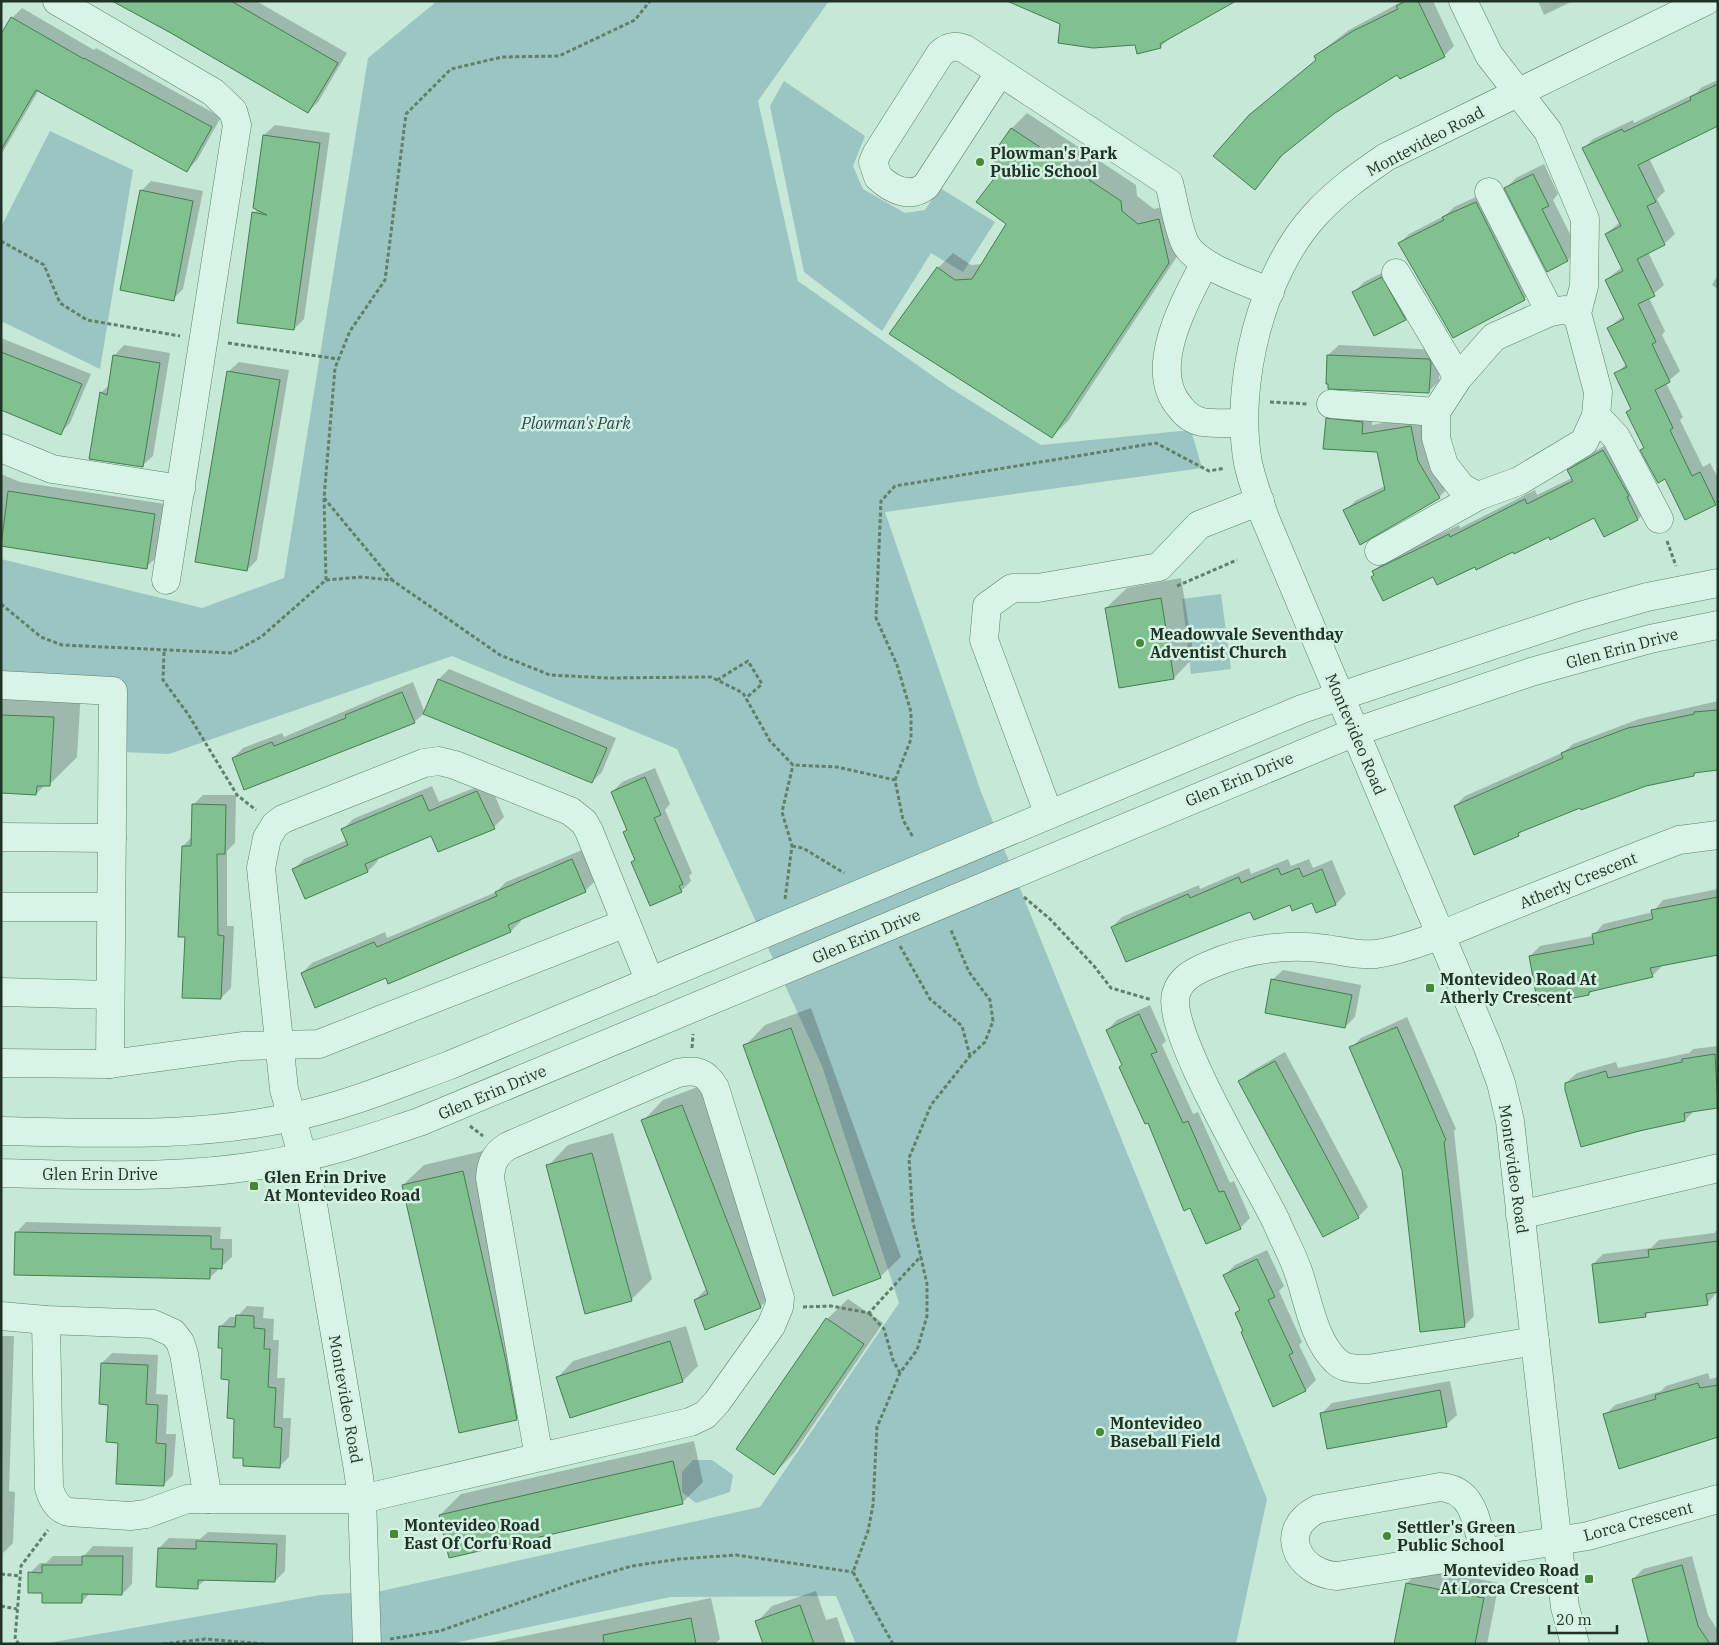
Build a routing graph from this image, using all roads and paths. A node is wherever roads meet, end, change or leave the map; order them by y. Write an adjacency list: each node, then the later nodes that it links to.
1 (57, 1): 14 (street)
2 (650, 1): 15 (path)
3 (1463, 1): 6 (street)
4 (1706, 1): 6 (street, Montevideo Road)
5 (1000, 72): 5 (street); 9 (street)
6 (1519, 92): 11 (street, Montevideo Road); 13 (street)
7 (1489, 192): 12 (street)
8 (1, 241): 14 (path)
9 (1205, 263): 11 (street); 21 (street)
10 (1396, 273): 16 (street)
11 (1270, 292): 17 (street, Montevideo Road)
12 (1550, 312): 13 (street); 16 (street)
13 (1578, 312): 20 (street)
14 (205, 340): 15 (path); 24 (street)
15 (338, 359): 26 (path)
16 (1458, 378): 19 (street)
17 (1245, 390): 18 (path); 21 (street, Montevideo Road)
18 (1331, 404): 19 (street)
19 (1436, 412): 25 (street)
20 (1596, 416): 25 (street); 28 (street)
21 (1244, 423): 23 (street, Montevideo Road)
22 (1, 448): 24 (street)
23 (1248, 463): 27 (street, Montevideo Road); 44 (path)
24 (181, 490): 30 (street)
25 (1478, 496): 29 (street)
26 (324, 498): 31 (path); 32 (path)
27 (1260, 501): 40 (street, Montevideo Road); 45 (street)
28 (1659, 519): 34 (path)
29 (1379, 551)
30 (166, 580)
31 (326, 580): 32 (path); 37 (path)
32 (392, 580): 38 (path)
33 (1718, 583): 34 (street)
34 (1685, 590): 40 (street)
35 (1, 604): 37 (path)
36 (1718, 625): 42 (street, Glen Erin Drive)
37 (164, 652): 46 (path)
38 (717, 680): 41 (path); 41 (path)
39 (1, 685): 50 (street)
40 (1340, 695): 42 (street, Montevideo Road); 45 (street)
41 (746, 698): 43 (path)
42 (1355, 732): 52 (street, Glen Erin Drive); 60 (street, Montevideo Road)
43 (793, 765): 44 (path); 51 (path)
44 (895, 780): 49 (path)
45 (1049, 815): 53 (street)
46 (274, 825): 56 (street); 66 (street, Montevideo Road)
47 (1718, 835): 60 (street, Atherly Crescent)
48 (1, 837): 50 (street)
49 (913, 837)
50 (112, 838): 55 (street)
51 (792, 846): 53 (path); 58 (path)
52 (1003, 878): 57 (street, Glen Erin Drive); 64 (path)
53 (870, 889): 58 (street)
54 (1, 907): 55 (street)
55 (111, 907): 63 (street)
56 (626, 923): 61 (street); 66 (street)
57 (890, 926): 65 (street, Glen Erin Drive); 67 (path)
58 (781, 927): 61 (street)
59 (952, 930): 67 (path)
60 (1440, 935): 64 (street, Atherly Crescent); 78 (street, Montevideo Road)
61 (650, 982): 72 (street)
62 (1, 992): 63 (street)
63 (110, 995): 69 (street)
64 (1174, 1005): 84 (street)
65 (695, 1007): 70 (path); 71 (street, Glen Erin Drive)
66 (279, 1045): 69 (street); 72 (street, Montevideo Road)
67 (970, 1056): 79 (path)
68 (1, 1063): 69 (street)
69 (110, 1064)
70 (690, 1071): 74 (street); 80 (street)
71 (448, 1110): 74 (path); 75 (street, Glen Erin Drive)
72 (292, 1117): 73 (street); 75 (street, Montevideo Road)
73 (1, 1131)
74 (501, 1150): 86 (street)
75 (302, 1158): 77 (street, Glen Erin Drive); 88 (street, Montevideo Road)
76 (1718, 1168): 78 (street)
77 (1, 1173)
78 (1520, 1215): 84 (street, Montevideo Road)
79 (921, 1256): 81 (path); 85 (path)
80 (779, 1307): 81 (path); 86 (street)
81 (869, 1313): 85 (path)
82 (1, 1316): 83 (street)
83 (46, 1320): 87 (street); 90 (street)
84 (1535, 1341): 91 (street, Montevideo Road)
85 (900, 1373): 93 (path)
86 (539, 1458): 88 (street)
87 (208, 1499): 88 (street); 90 (street)
88 (362, 1499): 101 (street, Montevideo Road)
89 (1718, 1499): 91 (street, Lorca Crescent)
90 (69, 1512): 95 (path)
91 (1558, 1541): 92 (street, Lorca Crescent); 103 (street, Montevideo Road)
92 (1484, 1553): 92 (street, Lorca Crescent)
93 (853, 1572): 101 (path); 102 (path)
94 (1, 1574): 95 (path)
95 (20, 1576): 97 (path)
96 (1, 1606): 97 (path)
97 (17, 1609): 98 (path)
98 (19, 1644)
99 (163, 1644): 100 (path)
100 (265, 1644)
101 (367, 1644)
102 (893, 1644)
103 (1575, 1644)

